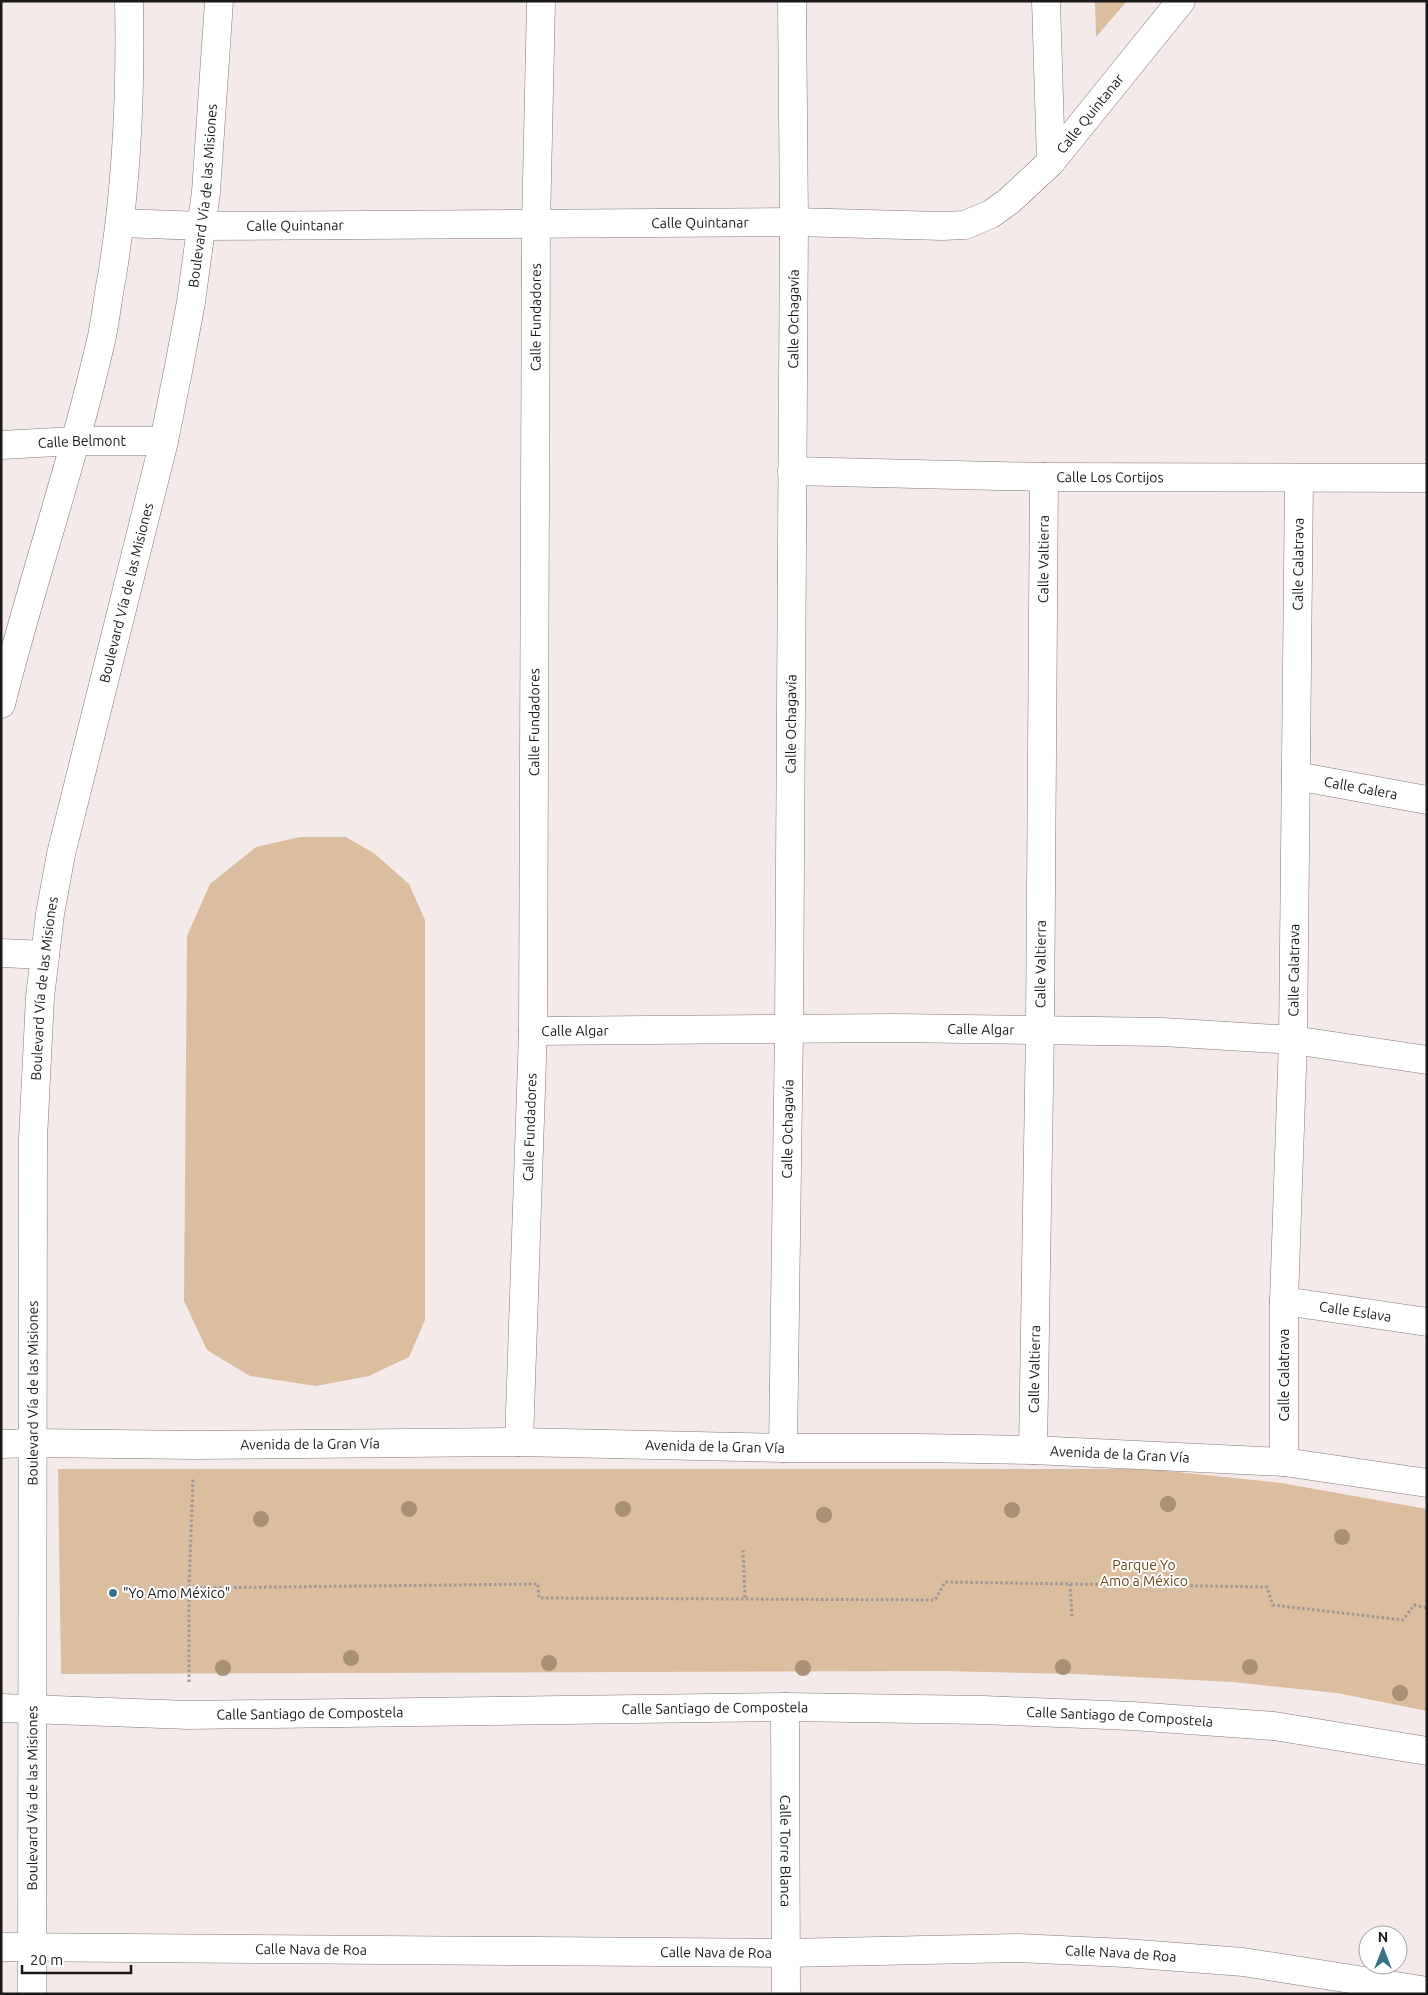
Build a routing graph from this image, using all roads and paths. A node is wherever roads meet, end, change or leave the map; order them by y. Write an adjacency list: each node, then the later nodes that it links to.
1 (130, 1): 9 (street)
2 (219, 1): 11 (street, Boulevard Vía de las Misiones)
3 (541, 1): 10 (street, Calle Fundadores)
4 (792, 1): 8 (street, Calle Ochagavía)
5 (1046, 1): 7 (street)
6 (1181, 1): 7 (street, Calle Quintanar)
7 (1051, 162): 8 (street, Calle Quintanar)
8 (794, 222): 10 (street, Calle Quintanar); 15 (street, Calle Ochagavía)
9 (120, 223): 11 (street, Calle Quintanar); 12 (street)
10 (536, 224): 11 (street, Calle Quintanar); 26 (street, Calle Fundadores)
11 (202, 226): 13 (street, Boulevard Vía de las Misiones)
12 (75, 441): 13 (street, Calle Belmont); 14 (street, Calle Belmont); 19 (street)
13 (164, 441): 23 (street, Boulevard Vía de las Misiones)
14 (1, 445)
15 (792, 471): 16 (street, Calle Los Cortijos); 24 (street, Calle Ochagavía)
16 (1044, 477): 17 (street, Calle Los Cortijos); 25 (street, Calle Valtierra)
17 (1299, 478): 18 (street, Calle Los Cortijos); 20 (street, Calle Calatrava)
18 (1427, 478)
19 (1, 704)
20 (1296, 776): 21 (street, Calle Galera); 27 (street, Calle Calatrava)
21 (1427, 800)
22 (1, 952): 23 (street)
23 (45, 954): 32 (street, Boulevard Vía de las Misiones)
24 (789, 1028): 25 (street, Calle Algar); 26 (street, Calle Algar); 35 (street, Calle Ochagavía)
25 (1040, 1029): 27 (street, Calle Algar); 36 (street, Calle Valtierra)
26 (533, 1031): 31 (street, Calle Fundadores)
27 (1293, 1040): 28 (street, Calle Algar); 29 (street, Calle Calatrava)
28 (1427, 1060)
29 (1284, 1301): 30 (street, Calle Eslava); 37 (street, Calle Calatrava)
30 (1427, 1322)
31 (520, 1442): 34 (street, Avenida de la Gran Vía); 35 (street, Avenida de la Gran Vía)
32 (33, 1443): 33 (street, Avenida de la Gran Vía); 34 (street, Avenida de la Gran Vía); 47 (street, Boulevard Vía de las Misiones)
33 (1, 1444)
34 (195, 1446): 41 (path)
35 (783, 1448): 36 (street, Avenida de la Gran Vía)
36 (1033, 1450): 37 (street, Avenida de la Gran Vía)
37 (1284, 1462): 38 (street, Avenida de la Gran Vía)
38 (1427, 1483)
39 (743, 1550): 42 (path)
40 (1070, 1584): 42 (path); 43 (path); 44 (path)
41 (189, 1588): 42 (path); 48 (path)
42 (745, 1599)
43 (1427, 1608)
44 (1072, 1617)
45 (785, 1707): 48 (street, Calle Santiago de Compostela); 49 (street, Calle Santiago de Compostela); 52 (street, Calle Torre Blanca)
46 (1, 1708): 47 (street, Calle Santiago de Compostela)
47 (32, 1710): 48 (street, Calle Santiago de Compostela); 51 (street, Boulevard Vía de las Misiones)
48 (189, 1715)
49 (1427, 1751)
50 (1, 1947): 51 (street, Calle Nava de Roa)
51 (33, 1947): 52 (street, Calle Nava de Roa); 54 (street, Boulevard Vía de las Misiones)
52 (786, 1953): 53 (street, Calle Nava de Roa); 55 (street, Calle Torre Blanca)
53 (1427, 1992)
54 (32, 1994)
55 (786, 1994)

